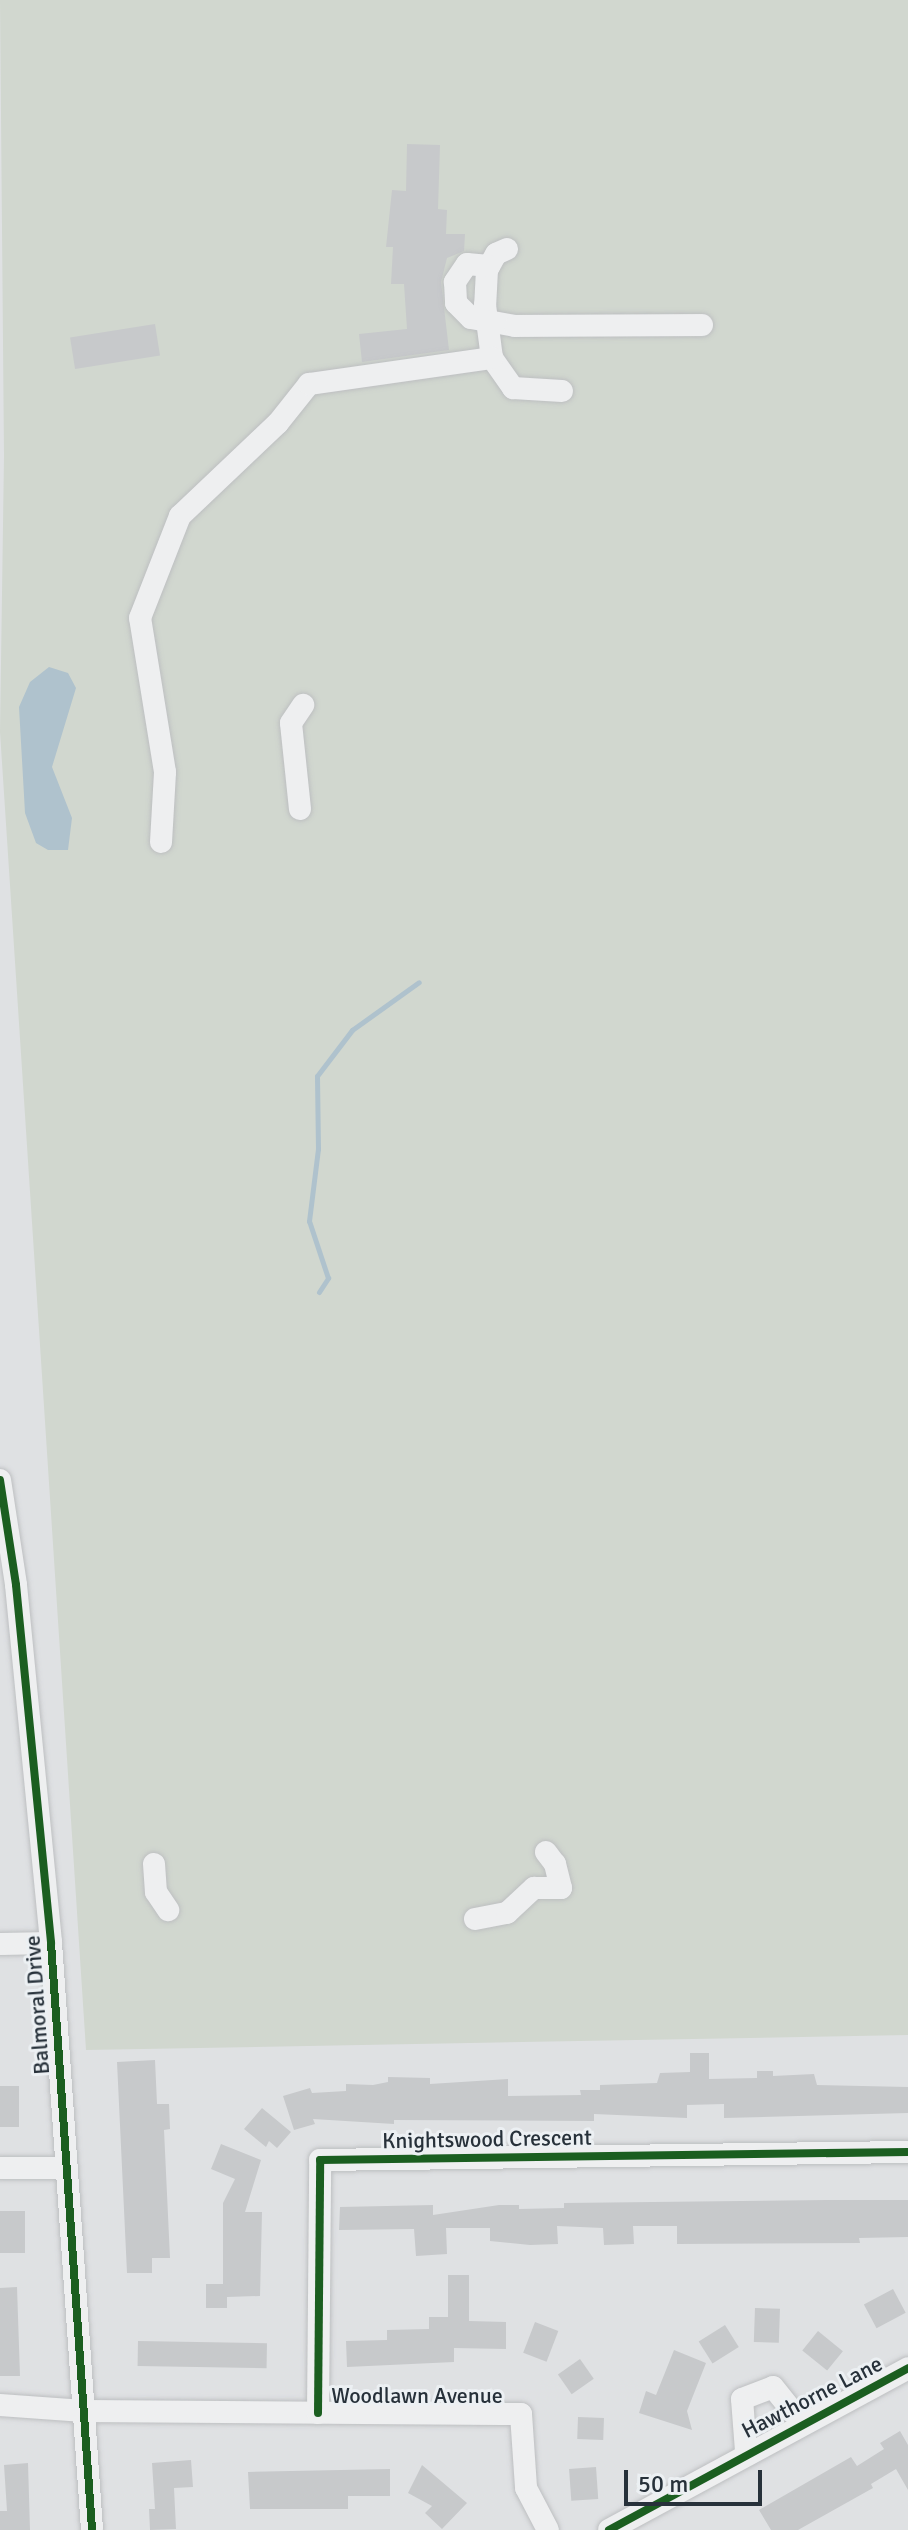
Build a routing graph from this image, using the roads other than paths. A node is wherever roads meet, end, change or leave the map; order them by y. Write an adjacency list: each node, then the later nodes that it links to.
1 (507, 249): 2 (street)
2 (489, 266): 3 (street); 3 (street)
3 (488, 321): 4 (street); 5 (street)
4 (702, 325)
5 (492, 358): 6 (street); 9 (street)
6 (562, 391)
7 (303, 705): 8 (street)
8 (300, 809)
9 (161, 842)
10 (0, 1480): 11 (street, Balmoral Drive)
11 (8, 1585): 16 (street, Balmoral Drive)
12 (546, 1852): 15 (street)
13 (154, 1864): 14 (street)
14 (168, 1910)
15 (475, 1919)
16 (51, 1943): 17 (street); 20 (street, Balmoral Drive)
17 (0, 1944)
18 (908, 2152): 24 (street, Knightswood Crescent)
19 (0, 2168): 20 (street)
20 (67, 2168): 23 (street, Balmoral Drive)
21 (908, 2368): 25 (street, Hawthorne Lane)
22 (0, 2405): 23 (street, Woodlawn Avenue)
23 (84, 2411): 24 (street, Woodlawn Avenue); 27 (street, Balmoral Drive)
24 (318, 2413): 28 (street, Woodlawn Avenue)
25 (801, 2422): 26 (street, Hawthorne Lane); 26 (street, Hawthorne Lane)
26 (746, 2451): 29 (street, Hawthorne Lane)
27 (92, 2530)
28 (548, 2530)
29 (609, 2530)

